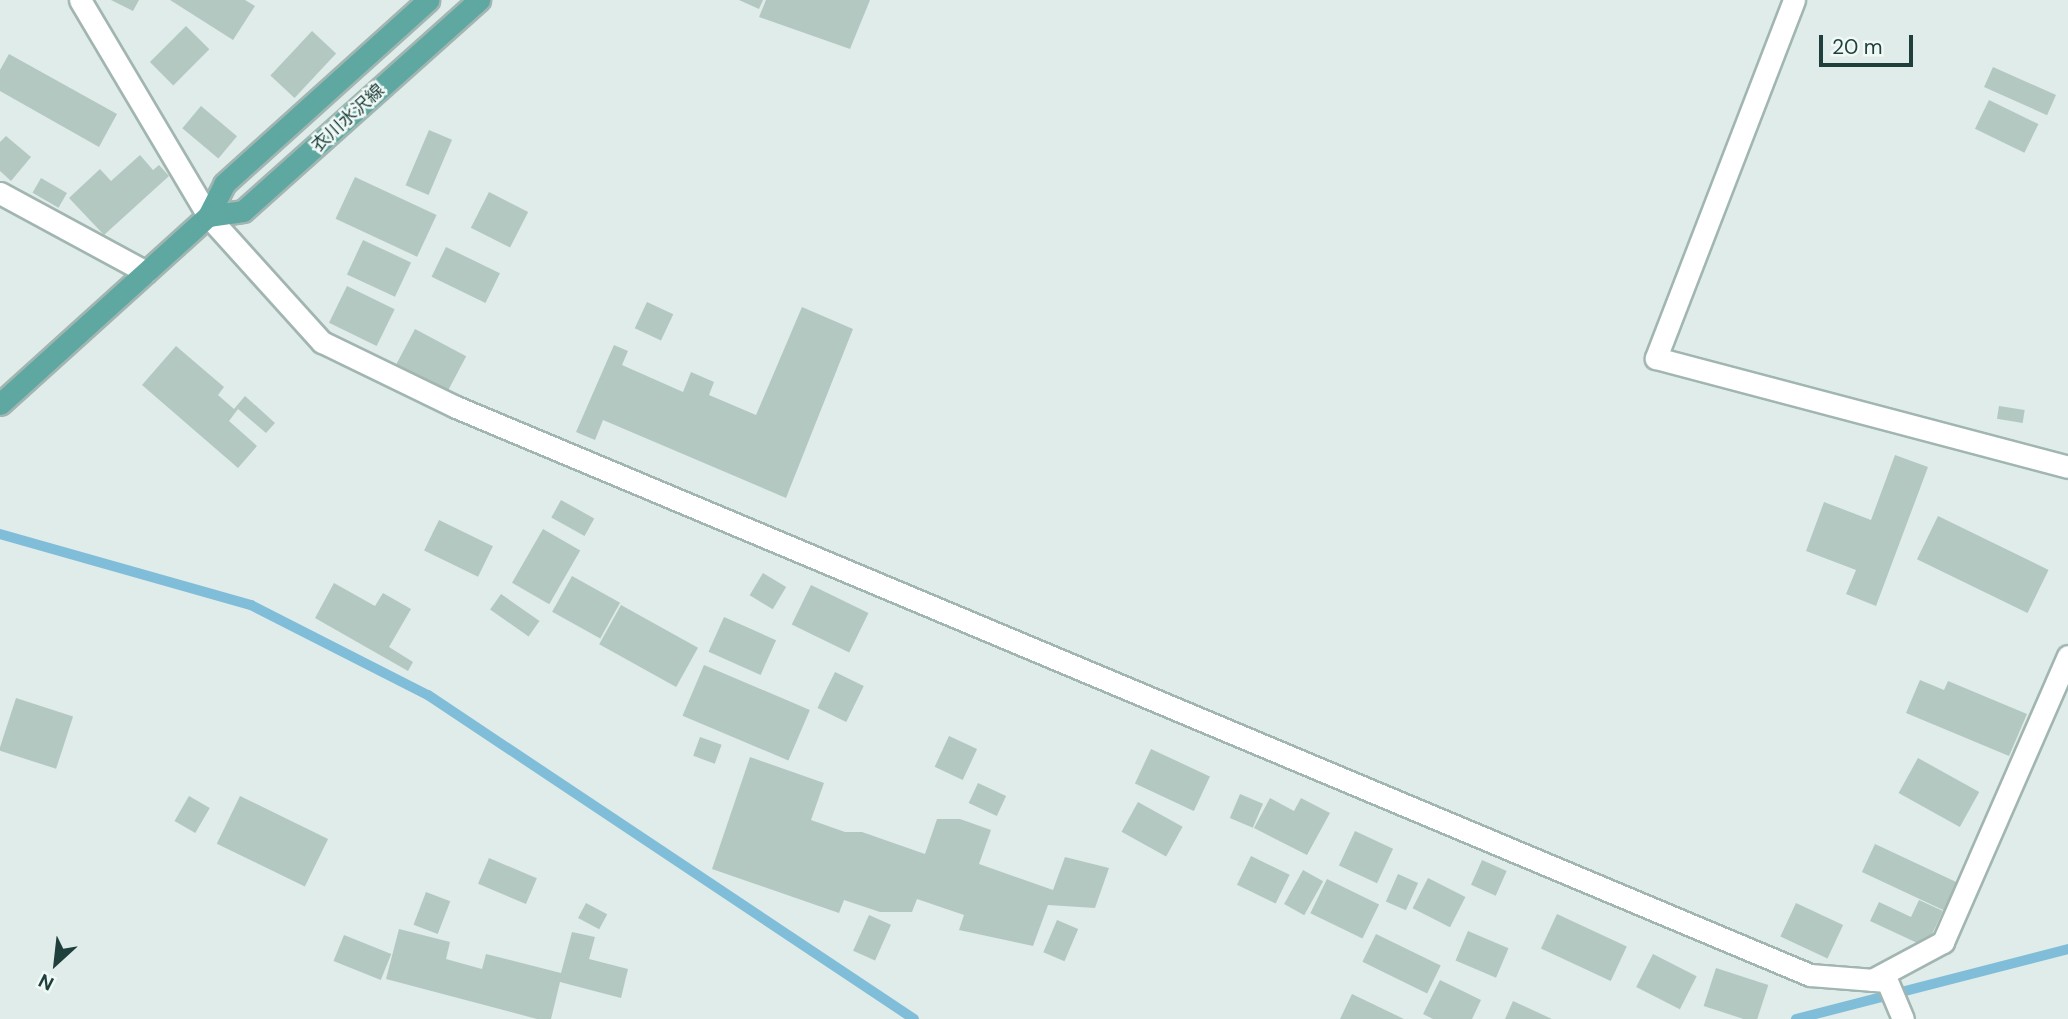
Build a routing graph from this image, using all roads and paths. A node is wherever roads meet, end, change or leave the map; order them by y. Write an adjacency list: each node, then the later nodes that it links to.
1 (80, 0): 6 (street)
2 (428, 0): 6 (main road, 衣川水沢線)
3 (479, 0): 6 (main road, 衣川水沢線)
4 (1794, 0): 9 (street)
5 (0, 193): 7 (street)
6 (208, 216): 7 (main road, 衣川水沢線); 11 (street)
7 (146, 272): 8 (main road, 衣川水沢線)
8 (0, 404)
9 (2068, 467)
10 (2068, 656): 11 (street)
11 (1879, 980): 12 (street)
12 (1903, 1016)

